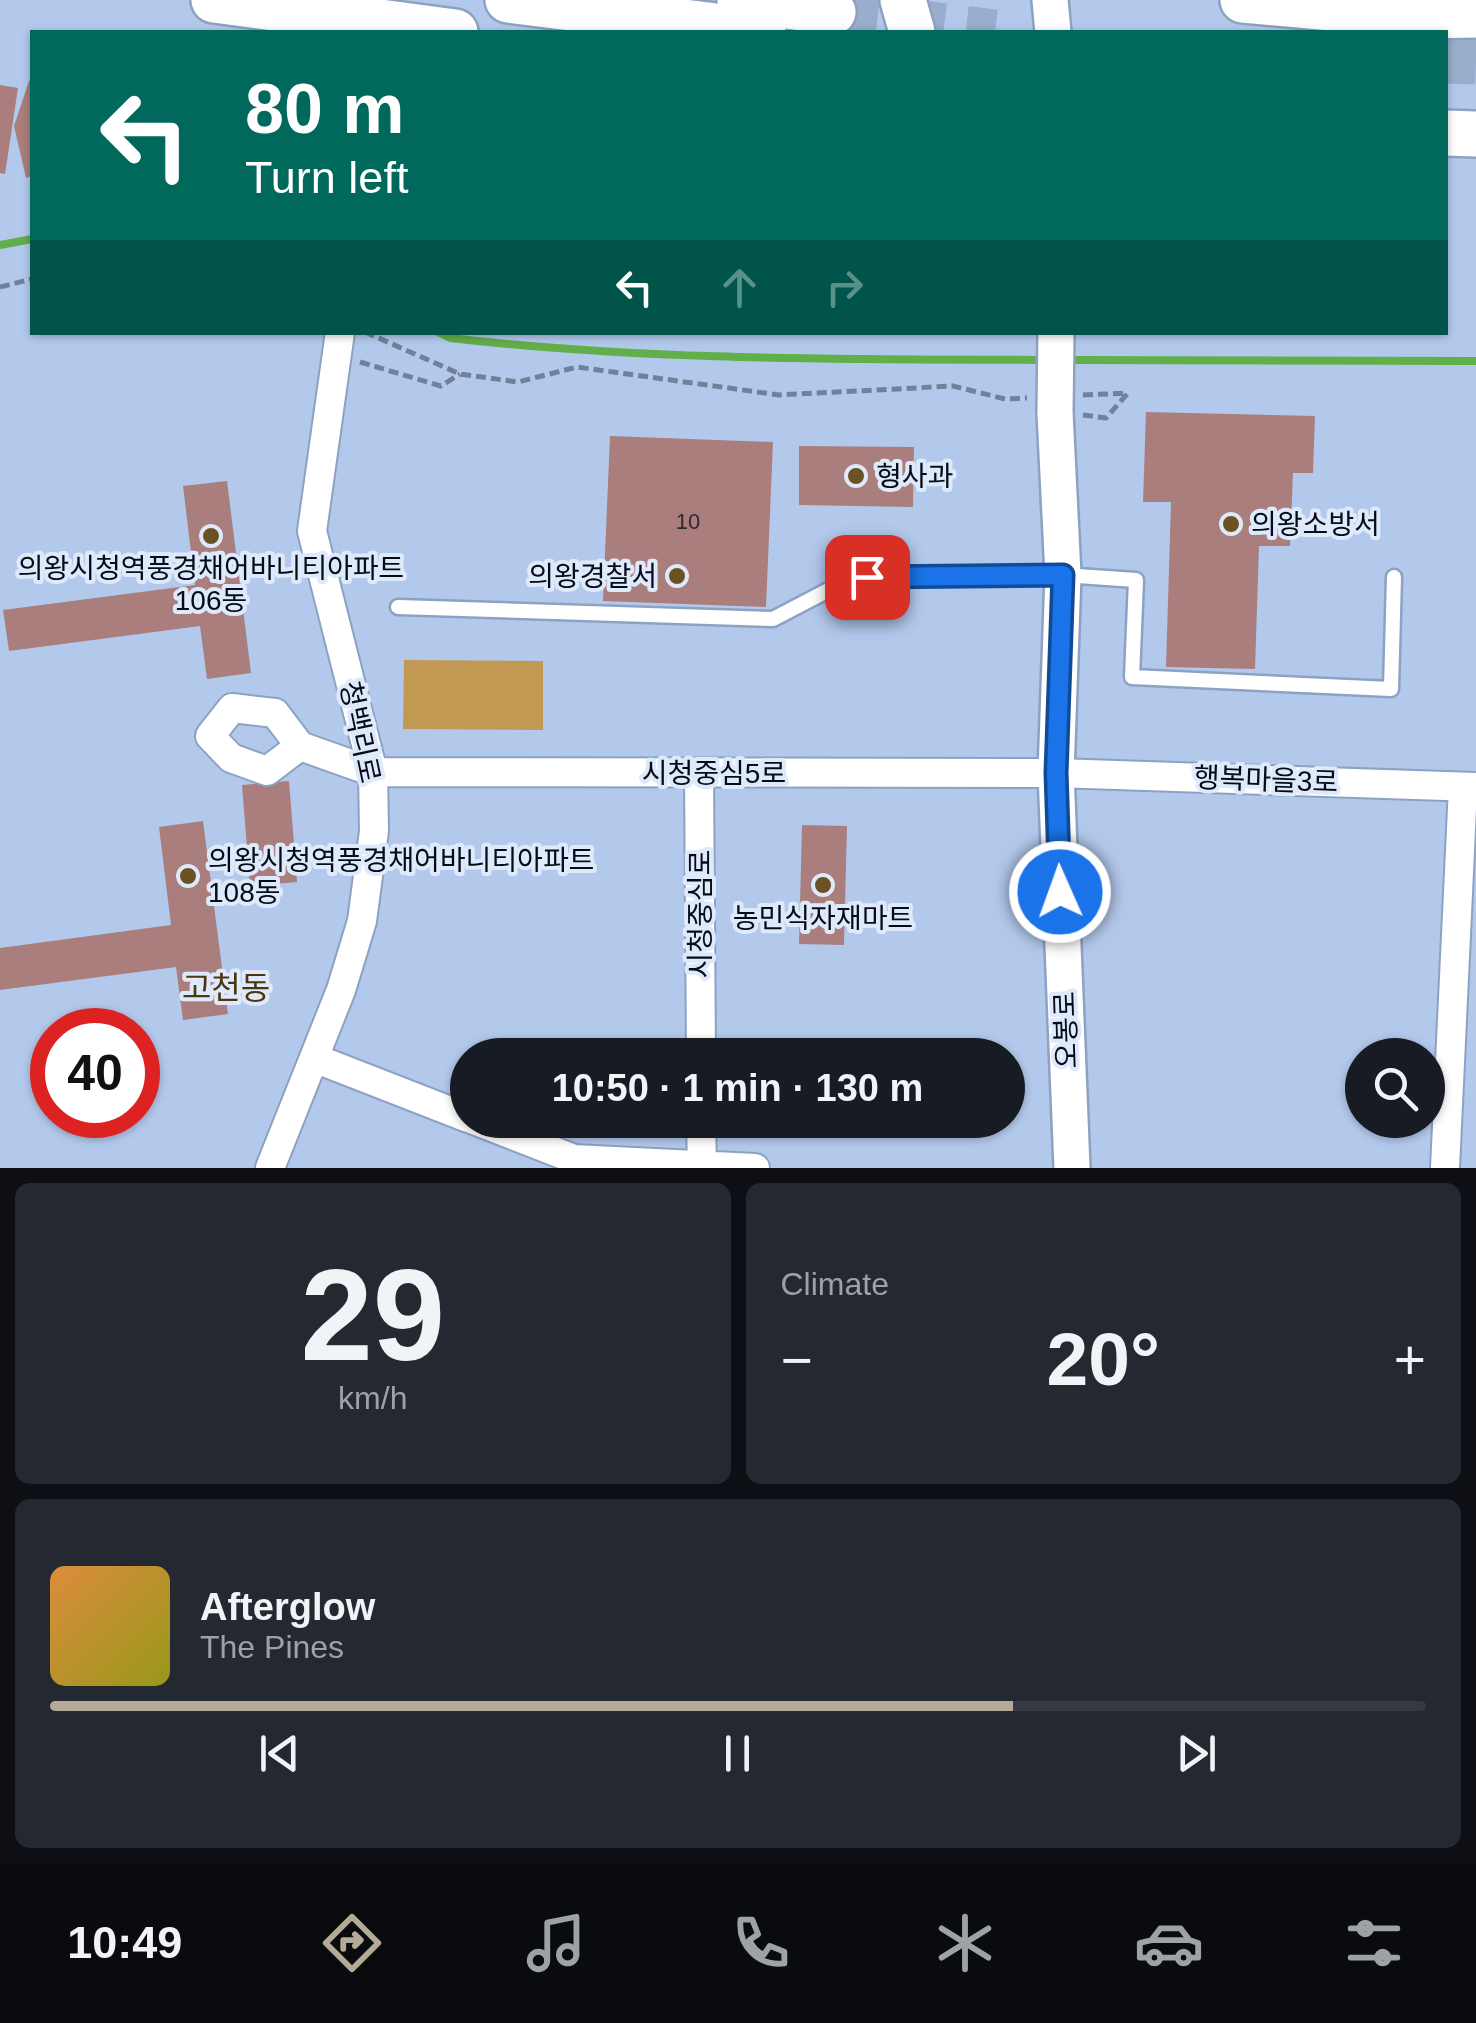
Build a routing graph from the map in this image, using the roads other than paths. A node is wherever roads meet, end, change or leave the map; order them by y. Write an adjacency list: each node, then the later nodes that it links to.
1 (214, 0): 10 (main road)
2 (508, 0): 12 (main road)
3 (740, 0): 7 (main road)
4 (903, 0): 13 (main road)
5 (1050, 0): 14 (street)
6 (1243, 0): 9 (main road)
7 (834, 12)
8 (1476, 16): 9 (main road)
9 (1403, 24)
10 (368, 27): 11 (main road)
11 (420, 30)
12 (747, 30)
13 (911, 30)
14 (1053, 30)
15 (1448, 133): 16 (main road)
16 (1476, 134)
17 (1056, 335): 19 (street, 오봉로, bridge)
18 (338, 344): 23 (street, 청백리로)
19 (1063, 575): 20 (lane); 21 (lane); 25 (street, 오봉로)
20 (1394, 577)
21 (398, 608)
22 (300, 746): 23 (street, 시청중심5로)
23 (373, 772): 24 (street, 시청중심5로); 28 (street, 청백리로)
24 (699, 772): 25 (street, 시청중심5로); 27 (street, 시청중심로)
25 (1056, 773): 26 (street, 행복마을3로); 35 (street, 오봉로)
26 (1470, 787): 36 (street)
27 (701, 1038)
28 (314, 1058): 29 (street); 33 (street, 청백리로)
29 (450, 1111)
30 (519, 1138): 32 (street)
31 (702, 1138): 32 (street)
32 (702, 1166): 34 (street)
33 (270, 1168)
34 (755, 1168)
35 (1072, 1168)
36 (1444, 1168)

